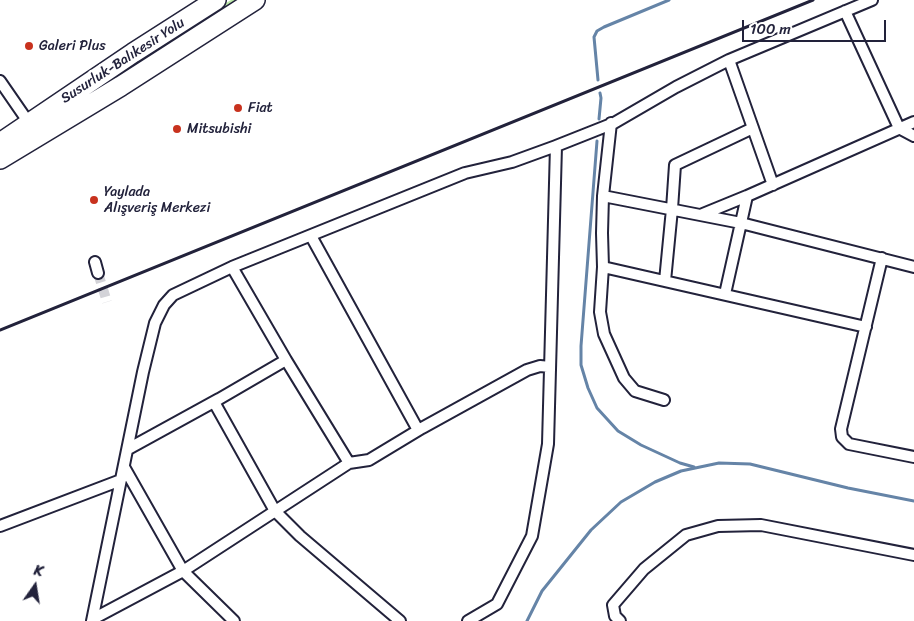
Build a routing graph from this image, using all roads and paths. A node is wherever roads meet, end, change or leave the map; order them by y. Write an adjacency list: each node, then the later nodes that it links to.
1 (216, 0): 9 (highway, Susurluk-Balıkesir Yolu)
2 (255, 0): 7 (highway, Susurluk-Balıkesir Yolu)
3 (872, 0): 4 (street)
4 (845, 11): 5 (street); 12 (street)
5 (729, 60): 10 (street); 11 (street)
6 (0, 81): 9 (street)
7 (83, 110): 16 (highway, Susurluk-Balıkesir Yolu); 17 (highway, Susurluk-Balıkesir Yolu)
8 (914, 122): 12 (street)
9 (30, 123): 14 (highway, Susurluk-Balıkesir Yolu)
10 (612, 124): 15 (street); 19 (street)
11 (753, 128): 18 (street); 21 (street)
12 (899, 128): 13 (street); 18 (street)
13 (914, 136)
14 (0, 141)
15 (556, 146): 24 (street); 35 (street)
16 (0, 160)
17 (0, 169)
18 (773, 185): 20 (street)
19 (603, 196): 21 (street); 29 (street)
20 (747, 196): 22 (street); 23 (street)
21 (672, 209): 22 (street); 31 (street)
22 (704, 214): 23 (street)
23 (741, 223): 25 (street); 32 (street)
24 (311, 236): 28 (street); 38 (street)
25 (882, 258): 27 (street); 33 (street)
26 (95, 262): 30 (street)
27 (914, 266)
28 (232, 267): 34 (street); 39 (street)
29 (603, 267): 31 (street); 36 (street)
30 (98, 272)
31 (665, 281): 32 (street)
32 (725, 294): 33 (street)
33 (866, 327): 40 (street)
34 (286, 360): 37 (street); 41 (street)
35 (550, 367): 38 (street); 51 (street)
36 (664, 400)
37 (214, 402): 39 (street); 44 (street)
38 (418, 430): 41 (street)
39 (128, 449): 42 (street)
40 (914, 457)
41 (349, 463): 44 (street)
42 (124, 467): 43 (street); 47 (street)
43 (121, 480): 45 (street); 48 (street)
44 (275, 511): 47 (street); 50 (street)
45 (0, 526)
46 (914, 554): 52 (street)
47 (183, 571): 48 (street); 49 (street)
48 (93, 620)
49 (234, 621)
50 (400, 621)
51 (468, 621)
52 (620, 621)

